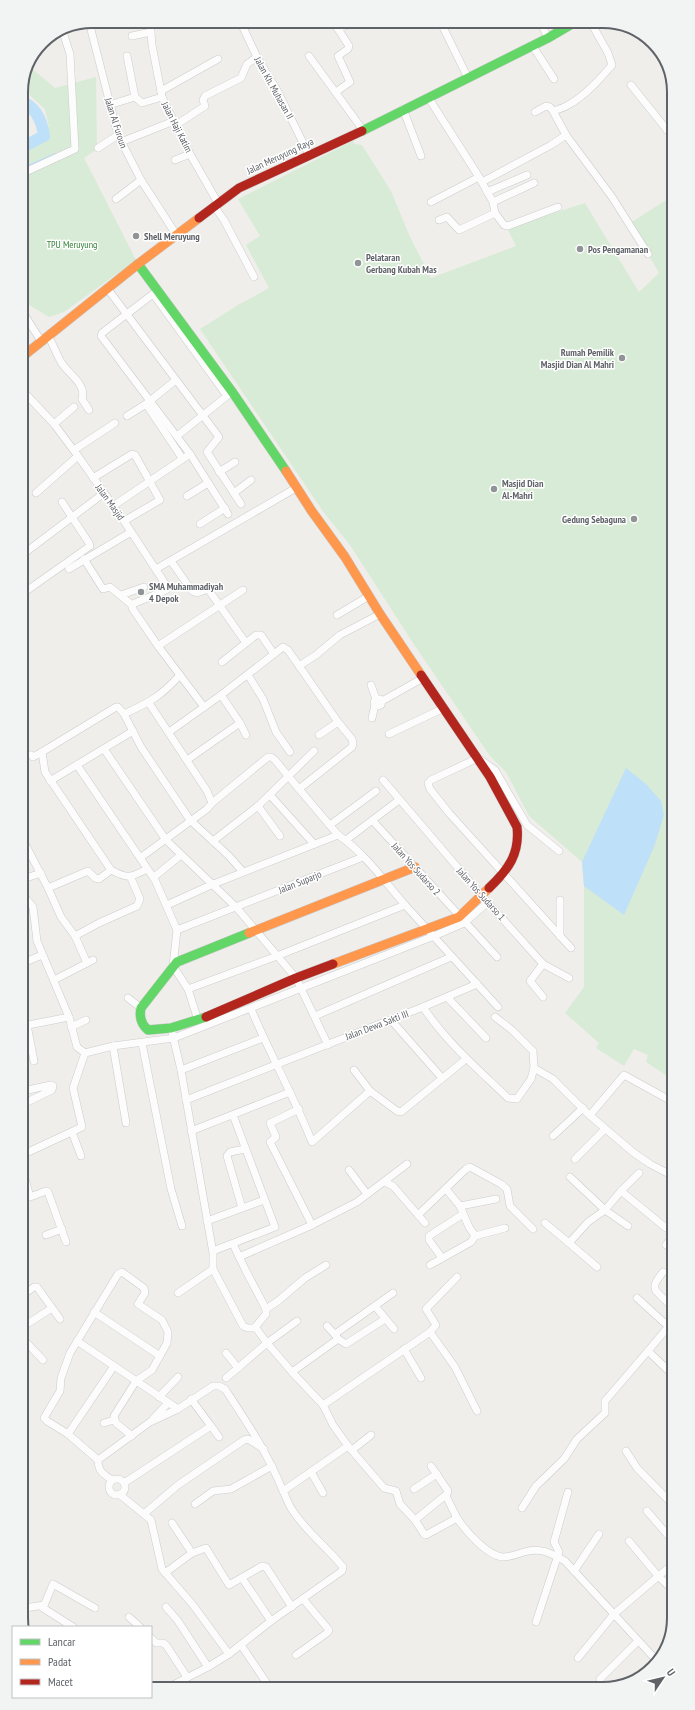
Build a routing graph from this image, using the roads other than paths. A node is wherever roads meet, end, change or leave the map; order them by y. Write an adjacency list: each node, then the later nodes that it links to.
1 (91, 28): 25 (street, Jalan Al Furoun)
2 (151, 28): 9 (street, Jalan Haji Katim)
3 (243, 28): 16 (street, Jalan Kh. Muhasan II)
4 (337, 28): 21 (street)
5 (443, 28): 18 (street)
6 (543, 28): 12 (street)
7 (565, 28): 12 (street, Jalan Meruyung Raya)
8 (594, 28): 27 (street)
9 (151, 32): 11 (street); 22 (street, Jalan Haji Katim)
10 (64, 35): 40 (street)
11 (132, 36)
12 (548, 38): 13 (street, Jalan Meruyung Raya)
13 (532, 45): 18 (street, Jalan Meruyung Raya); 19 (street)
14 (127, 56): 23 (street)
15 (309, 56): 21 (street)
16 (257, 58): 29 (street); 37 (street, Jalan Kh. Muhasan II)
17 (218, 59): 22 (street)
18 (468, 78): 24 (street, Jalan Meruyung Raya)
19 (554, 79)
20 (631, 85): 31 (street)
21 (336, 92): 30 (street)
22 (161, 94): 23 (street); 29 (street, Jalan Haji Katim)
23 (135, 97): 25 (street)
24 (428, 97): 26 (street, Jalan Meruyung Raya); 43 (street)
25 (109, 104): 32 (street, Jalan Al Furoun)
26 (403, 109): 30 (street, Jalan Meruyung Raya); 38 (street)
27 (553, 111): 28 (street); 33 (street)
28 (535, 112)
29 (175, 123): 34 (street); 36 (street, Jalan Haji Katim)
30 (363, 130): 37 (street, Jalan Meruyung Raya)
31 (667, 130)
32 (118, 135): 34 (street, Jalan Al Furoun); 35 (street)
33 (566, 135): 43 (street); 54 (street)
34 (121, 142): 42 (street, Jalan Al Furoun)
35 (98, 148)
36 (190, 154): 39 (street); 49 (street, Jalan Haji Katim)
37 (309, 155): 49 (street, Jalan Meruyung Raya)
38 (421, 156)
39 (175, 160)
40 (28, 171)
41 (527, 175): 45 (street)
42 (140, 180): 46 (street); 53 (street, Jalan Al Furoun)
43 (480, 180): 45 (street); 47 (street)
44 (534, 183): 48 (street)
45 (487, 192): 48 (street)
46 (116, 199)
47 (431, 202)
48 (492, 202): 51 (street)
49 (216, 204): 53 (street, Jalan Meruyung Raya); 56 (street, Jalan Haji Katim)
50 (558, 207): 51 (street)
51 (495, 213): 52 (street)
52 (439, 220)
53 (177, 236): 55 (street, Jalan Meruyung Raya)
54 (648, 254)
55 (138, 264): 57 (street, Jalan Meruyung Raya); 81 (street)
56 (254, 277)
57 (107, 288): 58 (street); 60 (street, Jalan Meruyung Raya)
58 (126, 313): 62 (street); 64 (street); 68 (street)
59 (28, 318): 60 (street)
60 (45, 338): 61 (street, Jalan Meruyung Raya); 66 (street)
61 (28, 352)
62 (176, 380): 64 (street); 68 (street)
63 (28, 396): 70 (street, Jalan Masjid)
64 (148, 402): 67 (street); 71 (street); 74 (street)
65 (74, 407): 70 (street)
66 (89, 410)
67 (127, 416)
68 (202, 416): 71 (street); 76 (street)
69 (115, 423): 72 (street)
70 (54, 424): 72 (street, Jalan Masjid)
71 (177, 436): 73 (street)
72 (76, 453): 77 (street, Jalan Masjid); 82 (street)
73 (190, 454): 74 (street); 80 (street)
74 (182, 458): 79 (street)
75 (235, 462): 76 (street)
76 (219, 472): 84 (street)
77 (93, 478): 79 (street); 83 (street, Jalan Masjid)
78 (251, 480): 84 (street)
79 (150, 481): 88 (street); 90 (street)
80 (208, 483): 85 (street); 91 (street)
81 (296, 488): 95 (street); 102 (street)
82 (36, 493)
83 (104, 493): 88 (street, Jalan Masjid); 89 (street)
84 (234, 493): 87 (street)
85 (187, 496)
86 (62, 502): 89 (street)
87 (241, 504)
88 (113, 506): 90 (street, Jalan Masjid)
89 (72, 518): 93 (street); 99 (street)
90 (124, 521): 92 (street, Jalan Masjid)
91 (200, 524)
92 (131, 532): 94 (street); 97 (street, Jalan Masjid)
93 (28, 551)
94 (84, 559): 96 (street); 101 (street)
95 (171, 561): 97 (street); 103 (street)
96 (69, 569)
97 (156, 569): 104 (street, Jalan Masjid)
98 (144, 587): 101 (street)
99 (28, 590)
100 (243, 590): 103 (street)
101 (121, 595): 104 (street)
102 (369, 596): 105 (street); 106 (street)
103 (219, 605): 107 (street); 108 (street)
104 (132, 606): 108 (street)
105 (380, 614): 111 (street); 114 (street)
106 (337, 615)
107 (246, 643): 109 (street); 110 (street)
108 (158, 646): 112 (street)
109 (274, 654): 111 (street); 113 (street)
110 (222, 662)
111 (299, 666): 123 (street)
112 (180, 675): 118 (street); 119 (street)
113 (248, 675): 116 (street); 133 (street)
114 (423, 678): 117 (street); 120 (street)
115 (371, 685): 117 (street)
116 (221, 695): 119 (street); 124 (street)
117 (378, 702): 122 (street)
118 (149, 703): 121 (street); 126 (street)
119 (204, 707): 126 (street)
120 (444, 708): 127 (street); 135 (street)
121 (124, 714): 125 (street); 132 (street)
122 (372, 718)
123 (338, 722): 129 (street); 141 (street)
124 (240, 724): 128 (street); 136 (street)
125 (133, 731): 130 (street); 147 (street)
126 (168, 732): 136 (street)
127 (389, 734)
128 (246, 735)
129 (319, 735)
130 (104, 750): 137 (street); 152 (street)
131 (314, 751): 138 (street)
132 (42, 752): 134 (street); 140 (street)
133 (290, 752)
134 (31, 756)
135 (478, 758): 157 (street); 166 (street); 166 (street)
136 (187, 760): 145 (street)
137 (77, 765): 140 (street); 160 (street)
138 (288, 777): 141 (street); 143 (street); 145 (street)
139 (383, 780): 144 (street, Jalan Yos Sudarso 1)
140 (50, 781): 163 (street)
141 (299, 789): 149 (street)
142 (376, 791): 149 (street)
143 (270, 795): 146 (street); 155 (street)
144 (399, 800): 148 (street); 173 (street, Jalan Yos Sudarso 1)
145 (212, 803): 147 (street)
146 (258, 806): 151 (street); 154 (street)
147 (190, 820): 152 (street); 154 (street)
148 (373, 821): 153 (street); 161 (street, Jalan Yos Sudarso 2)
149 (330, 825): 150 (street)
150 (338, 835): 153 (street); 155 (street)
151 (280, 836)
152 (166, 840): 158 (street); 160 (street)
153 (346, 840): 159 (street)
154 (213, 841): 164 (street)
155 (314, 844): 164 (street)
156 (28, 850): 165 (street)
157 (559, 851)
158 (181, 855): 168 (street); 171 (street)
159 (363, 857): 170 (street); 178 (street, Jalan Suparjo)
160 (140, 858): 162 (street)
161 (415, 867): 170 (street); 179 (street, Jalan Yos Sudarso 2)
162 (147, 869): 168 (street); 169 (street)
163 (111, 870): 169 (street); 172 (street)
164 (243, 872): 171 (street)
165 (40, 873): 167 (street); 172 (street)
166 (504, 874): 173 (street); 185 (street)
167 (28, 877)
168 (154, 877): 176 (street)
169 (130, 878): 183 (street)
170 (384, 880): 177 (street); 182 (street)
171 (211, 884): 176 (street); 178 (street)
172 (48, 888): 183 (street)
173 (485, 899): 179 (street); 192 (street, Jalan Yos Sudarso 1)
174 (560, 900): 185 (street)
175 (28, 901): 187 (street)
176 (167, 905): 181 (street)
177 (405, 905): 180 (street); 188 (street)
178 (236, 908): 181 (street, Jalan Suparjo); 182 (street)
179 (462, 920): 180 (street); 184 (street); 190 (street, Jalan Yos Sudarso 2)
180 (427, 928): 184 (street); 194 (street)
181 (178, 930): 193 (street)
182 (256, 931): 188 (street); 193 (street)
183 (75, 936): 196 (street)
184 (434, 936): 189 (street); 199 (street)
185 (560, 936): 186 (street)
186 (571, 948)
187 (42, 955): 191 (street); 196 (street)
188 (277, 956): 194 (street); 198 (street)
189 (451, 957): 197 (street); 207 (street)
190 (497, 957)
191 (28, 961)
192 (543, 964): 195 (street, Jalan Yos Sudarso 1); 201 (street)
193 (173, 966): 198 (street); 205 (street)
194 (296, 978): 199 (street); 211 (street)
195 (569, 978)
196 (54, 980): 208 (street)
197 (477, 984): 200 (street, Jalan Dewa Sakti III); 203 (street)
198 (188, 988): 211 (street)
199 (303, 989): 206 (street); 207 (street)
200 (447, 997): 204 (street, Jalan Dewa Sakti III); 219 (street)
201 (543, 997)
202 (128, 998): 205 (street)
203 (498, 1006)
204 (423, 1007): 212 (street, Jalan Dewa Sakti III); 224 (street)
205 (141, 1008): 215 (street)
206 (251, 1009): 217 (street); 218 (street)
207 (314, 1016): 221 (street)
208 (69, 1017): 213 (street); 214 (street)
209 (495, 1017): 227 (street)
210 (86, 1020): 214 (street)
211 (198, 1020): 215 (street)
212 (391, 1020): 221 (street, Jalan Dewa Sakti III); 230 (street)
213 (28, 1024)
214 (71, 1027): 223 (street)
215 (171, 1028): 217 (street)
216 (28, 1037): 225 (street)
217 (174, 1038): 220 (street); 228 (street)
218 (263, 1038): 226 (street); 228 (street)
219 (486, 1038)
220 (142, 1043): 222 (street); 270 (street)
221 (328, 1044): 226 (street, Jalan Dewa Sakti III)
222 (113, 1046): 223 (street); 240 (street)
223 (85, 1053): 243 (street)
224 (466, 1059): 227 (street); 230 (street)
225 (34, 1061)
226 (276, 1064): 233 (street); 235 (street, Jalan Dewa Sakti III)
227 (534, 1068): 238 (street)
228 (181, 1070): 235 (street)
229 (354, 1070): 232 (street)
230 (442, 1078): 232 (street)
231 (28, 1090): 236 (street)
232 (370, 1091): 237 (street)
233 (290, 1092): 237 (street); 239 (street)
234 (667, 1099): 238 (street)
235 (186, 1100): 242 (street)
236 (28, 1102)
237 (299, 1110): 269 (street)
238 (587, 1113): 241 (street); 244 (street)
239 (233, 1115): 242 (street); 245 (street)
240 (126, 1123)
241 (605, 1129): 248 (street); 252 (street)
242 (191, 1131): 266 (street)
243 (72, 1132): 246 (street); 247 (street)
244 (553, 1136)
245 (245, 1149): 260 (street); 262 (street)
246 (28, 1152)
247 (81, 1156)
248 (575, 1159)
249 (406, 1164): 254 (street)
250 (349, 1170): 257 (street)
251 (639, 1173): 256 (street)
252 (667, 1173)
253 (570, 1177): 263 (street)
254 (385, 1182): 257 (street); 265 (street)
255 (446, 1189): 261 (street); 265 (street); 275 (street)
256 (621, 1191): 263 (street); 273 (street)
257 (367, 1194): 269 (street)
258 (28, 1199): 274 (street)
259 (496, 1199): 261 (street)
260 (264, 1200): 262 (street); 280 (street)
261 (460, 1206): 264 (street)
262 (242, 1208): 266 (street)
263 (605, 1210): 271 (street); 279 (street)
264 (463, 1214): 277 (street); 283 (street)
265 (418, 1215): 267 (street)
266 (207, 1221): 281 (street)
267 (424, 1223)
268 (545, 1223): 279 (street)
269 (312, 1225): 282 (street)
270 (182, 1226)
271 (628, 1226)
272 (505, 1228): 277 (street)
273 (667, 1228)
274 (62, 1229): 276 (street); 278 (street)
275 (533, 1229)
276 (46, 1235)
277 (475, 1236): 283 (street)
278 (66, 1242)
279 (569, 1243): 286 (street)
280 (233, 1244): 281 (street); 282 (street)
281 (213, 1251): 287 (street)
282 (239, 1257): 297 (street)
283 (442, 1258): 285 (street)
284 (326, 1265): 297 (street)
285 (430, 1265)
286 (597, 1267)
287 (213, 1269): 291 (street); 305 (street)
288 (664, 1272): 294 (street)
289 (457, 1277): 308 (street)
290 (28, 1291): 296 (street)
291 (178, 1293)
292 (393, 1293): 295 (street)
293 (637, 1298): 302 (street)
294 (667, 1302)
295 (375, 1306): 300 (street); 309 (street)
296 (52, 1308): 299 (street); 303 (street)
297 (266, 1309): 305 (street)
298 (94, 1312): 310 (street); 316 (street); 316 (street)
299 (60, 1319)
300 (385, 1319): 306 (street); 309 (street)
301 (297, 1321): 311 (street)
302 (667, 1321)
303 (28, 1323)
304 (327, 1326): 309 (street)
305 (256, 1328): 311 (street)
306 (394, 1329)
307 (667, 1329): 314 (street)
308 (430, 1332): 313 (street); 331 (street)
309 (336, 1336): 321 (street)
310 (77, 1340): 318 (street); 336 (street)
311 (267, 1343): 319 (street); 321 (street)
312 (28, 1344): 317 (street)
313 (404, 1349): 324 (street); 329 (street)
314 (648, 1351): 320 (street); 358 (street)
315 (226, 1353): 319 (street)
316 (160, 1356): 325 (street)
317 (43, 1360)
318 (114, 1366): 325 (street); 336 (street)
319 (238, 1368): 323 (street)
320 (667, 1369)
321 (292, 1372): 329 (street)
322 (178, 1377): 326 (street)
323 (226, 1378)
324 (421, 1378)
325 (136, 1381): 326 (street); 332 (street)
326 (159, 1397): 328 (street)
327 (191, 1399): 330 (street); 335 (street); 341 (street)
328 (168, 1403): 330 (street); 333 (street)
329 (323, 1405): 340 (street)
330 (178, 1409): 333 (street)
331 (477, 1411)
332 (114, 1420): 334 (street); 338 (street)
333 (150, 1422): 338 (street)
334 (104, 1423)
335 (211, 1426): 339 (street); 349 (street)
336 (68, 1434): 343 (street)
337 (371, 1435): 340 (street)
338 (132, 1436): 343 (street)
339 (219, 1437)
340 (350, 1448): 346 (street); 362 (street)
341 (264, 1450): 344 (street); 360 (street)
342 (626, 1451): 356 (street)
343 (98, 1460): 348 (street)
344 (272, 1466): 351 (street); 357 (street)
345 (431, 1466): 347 (street)
346 (311, 1472): 351 (street); 353 (street)
347 (437, 1474): 350 (street); 355 (street)
348 (112, 1480): 349 (street); 354 (street)
349 (124, 1483): 354 (street)
350 (414, 1489)
351 (283, 1491): 375 (street)
352 (568, 1492): 368 (street)
353 (323, 1493)
354 (119, 1494): 360 (street)
355 (446, 1496): 361 (street); 362 (street)
356 (667, 1499)
357 (195, 1504)
358 (522, 1508)
359 (647, 1511): 365 (street)
360 (145, 1513): 371 (street)
361 (457, 1518): 362 (street); 368 (street)
362 (415, 1520)
363 (172, 1523): 367 (street)
364 (599, 1534): 370 (street)
365 (667, 1534)
366 (629, 1541): 372 (street)
367 (192, 1553): 371 (street); 373 (street)
368 (557, 1557): 370 (street); 384 (street)
369 (667, 1570): 372 (street)
370 (574, 1571): 381 (street)
371 (165, 1573): 390 (street)
372 (659, 1577): 374 (street); 381 (street)
373 (242, 1578): 379 (street); 383 (street)
374 (667, 1584)
375 (303, 1600): 379 (street); 391 (street)
376 (44, 1605): 377 (street); 380 (street); 385 (street)
377 (28, 1606)
378 (166, 1607): 394 (street)
379 (292, 1607): 383 (street)
380 (95, 1608)
381 (614, 1614): 388 (street); 393 (street)
382 (129, 1617): 386 (street)
383 (271, 1621): 389 (street)
384 (536, 1622)
385 (71, 1626)
386 (139, 1626)
387 (152, 1639): 395 (street)
388 (638, 1641): 392 (street); 396 (street)
389 (241, 1645): 390 (street); 398 (street)
390 (229, 1654): 394 (street)
391 (296, 1655)
392 (654, 1657)
393 (578, 1658)
394 (208, 1667): 395 (street)
395 (188, 1678): 397 (street)
396 (600, 1679)
397 (180, 1682)
398 (266, 1682)

